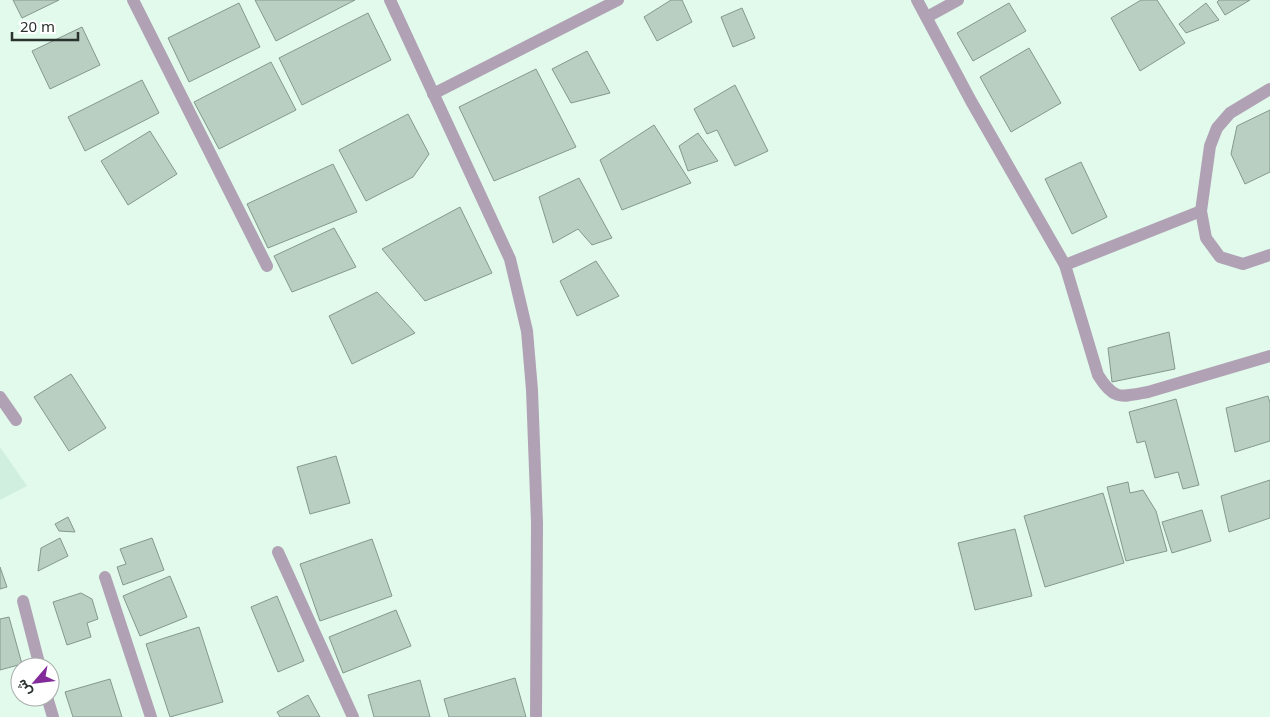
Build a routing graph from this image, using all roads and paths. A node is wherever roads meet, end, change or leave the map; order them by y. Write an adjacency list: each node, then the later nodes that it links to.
1 (133, 0): 12 (street)
2 (390, 0): 8 (street)
3 (618, 0): 8 (street)
4 (917, 0): 6 (street)
5 (958, 0): 6 (street)
6 (927, 17): 11 (street)
7 (1270, 89): 9 (street)
8 (433, 94): 22 (street)
9 (1202, 211): 10 (street); 11 (street)
10 (1270, 255)
11 (1065, 265): 13 (street)
12 (267, 266)
13 (1270, 356)
14 (0, 397): 15 (street)
15 (16, 420)
16 (278, 552): 21 (street)
17 (105, 577): 20 (street)
18 (23, 601): 19 (street)
19 (37, 657)
20 (151, 717)
21 (353, 717)
22 (536, 717)

